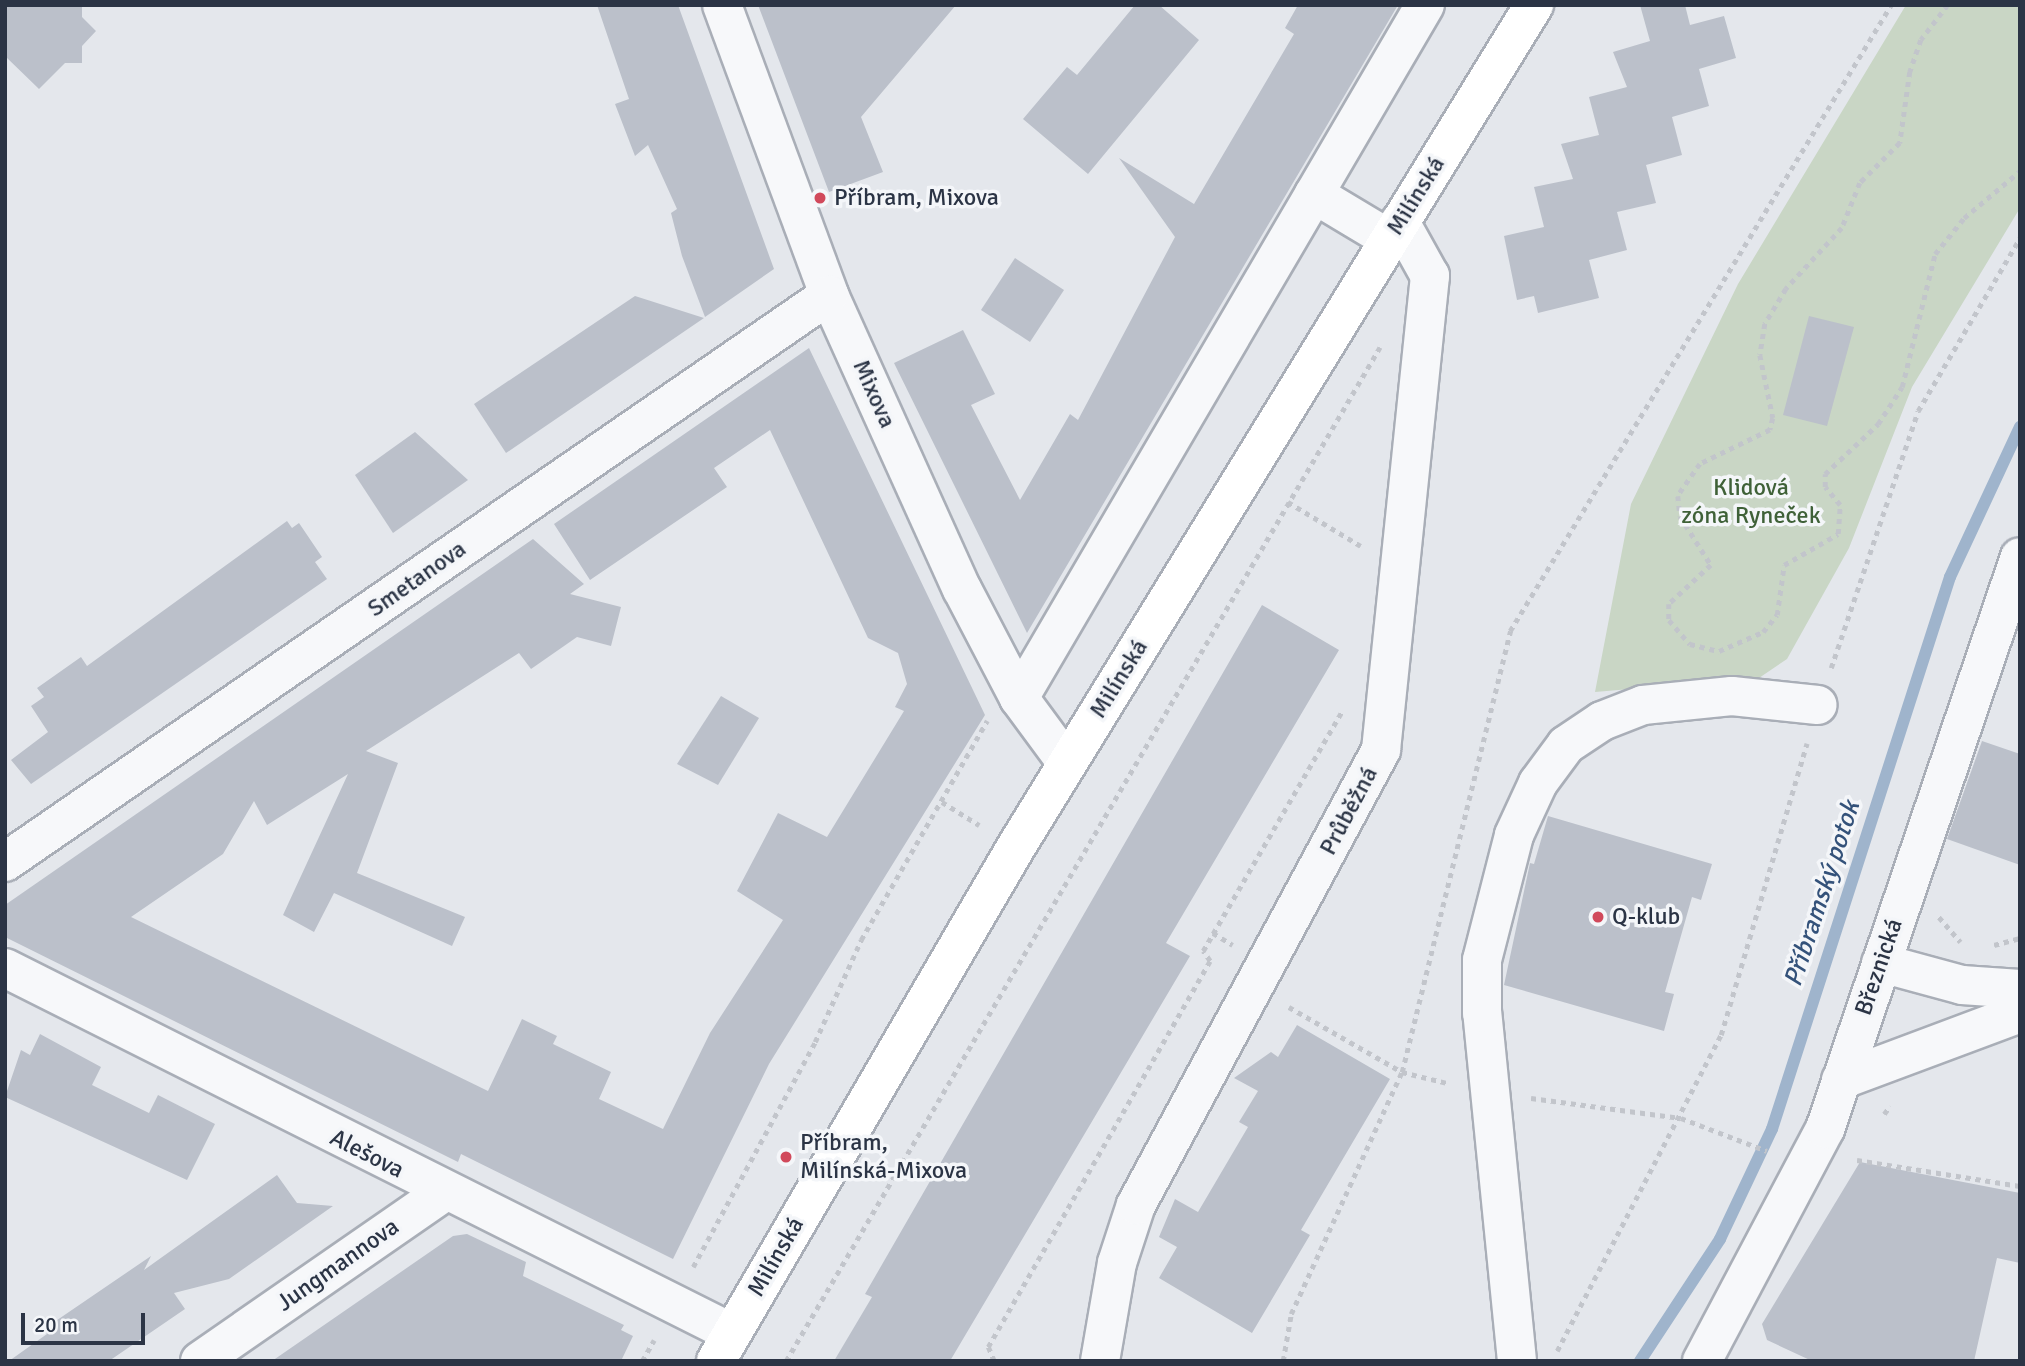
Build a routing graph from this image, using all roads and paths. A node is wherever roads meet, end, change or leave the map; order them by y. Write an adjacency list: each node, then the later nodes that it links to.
1 (722, 5): 10 (street, Mixova)
2 (1425, 5): 7 (street)
3 (1534, 5): 8 (main road, Milínská)
4 (1891, 5): 29 (path)
5 (1948, 5): 6 (path)
6 (2020, 172)
7 (1314, 194): 8 (street); 17 (street)
8 (1395, 230): 18 (main road, Milínská); 26 (street, Průběžná)
9 (2020, 238): 16 (path)
10 (829, 295): 17 (street, Mixova); 21 (street, Smetanova)
11 (1387, 336): 12 (path)
12 (1287, 501): 13 (path); 42 (path)
13 (1374, 553)
14 (2020, 557): 24 (street, Březnická)
15 (1349, 700): 22 (path)
16 (1818, 705): 31 (street); 32 (path)
17 (1005, 706): 18 (street, Mixova); 19 (path)
18 (1067, 763): 39 (main road, Milínská)
19 (942, 802): 20 (path); 37 (path)
20 (979, 825)
21 (5, 862)
22 (1213, 933): 23 (path); 43 (path)
23 (1239, 949)
24 (1881, 963): 27 (street); 30 (street, Březnická)
25 (5, 968): 36 (street, Alešova)
26 (1254, 987): 29 (path); 44 (street, Průběžná)
27 (2020, 989)
28 (2020, 1013): 30 (street)
29 (1402, 1072): 31 (path); 45 (path)
30 (1841, 1080): 48 (street, Březnická)
31 (1488, 1093): 32 (path); 46 (street)
32 (1681, 1118): 33 (path); 47 (path)
33 (1777, 1154)
34 (1853, 1163): 35 (path)
35 (2020, 1186)
36 (443, 1193): 39 (street, Alešova); 40 (street, Jungmannova)
37 (687, 1277)
38 (661, 1327): 41 (path)
39 (724, 1347)
40 (200, 1361)
41 (642, 1361)
42 (786, 1361)
43 (994, 1361)
44 (1100, 1361)
45 (1283, 1361)
46 (1517, 1361)
47 (1552, 1361)
48 (1702, 1361)

